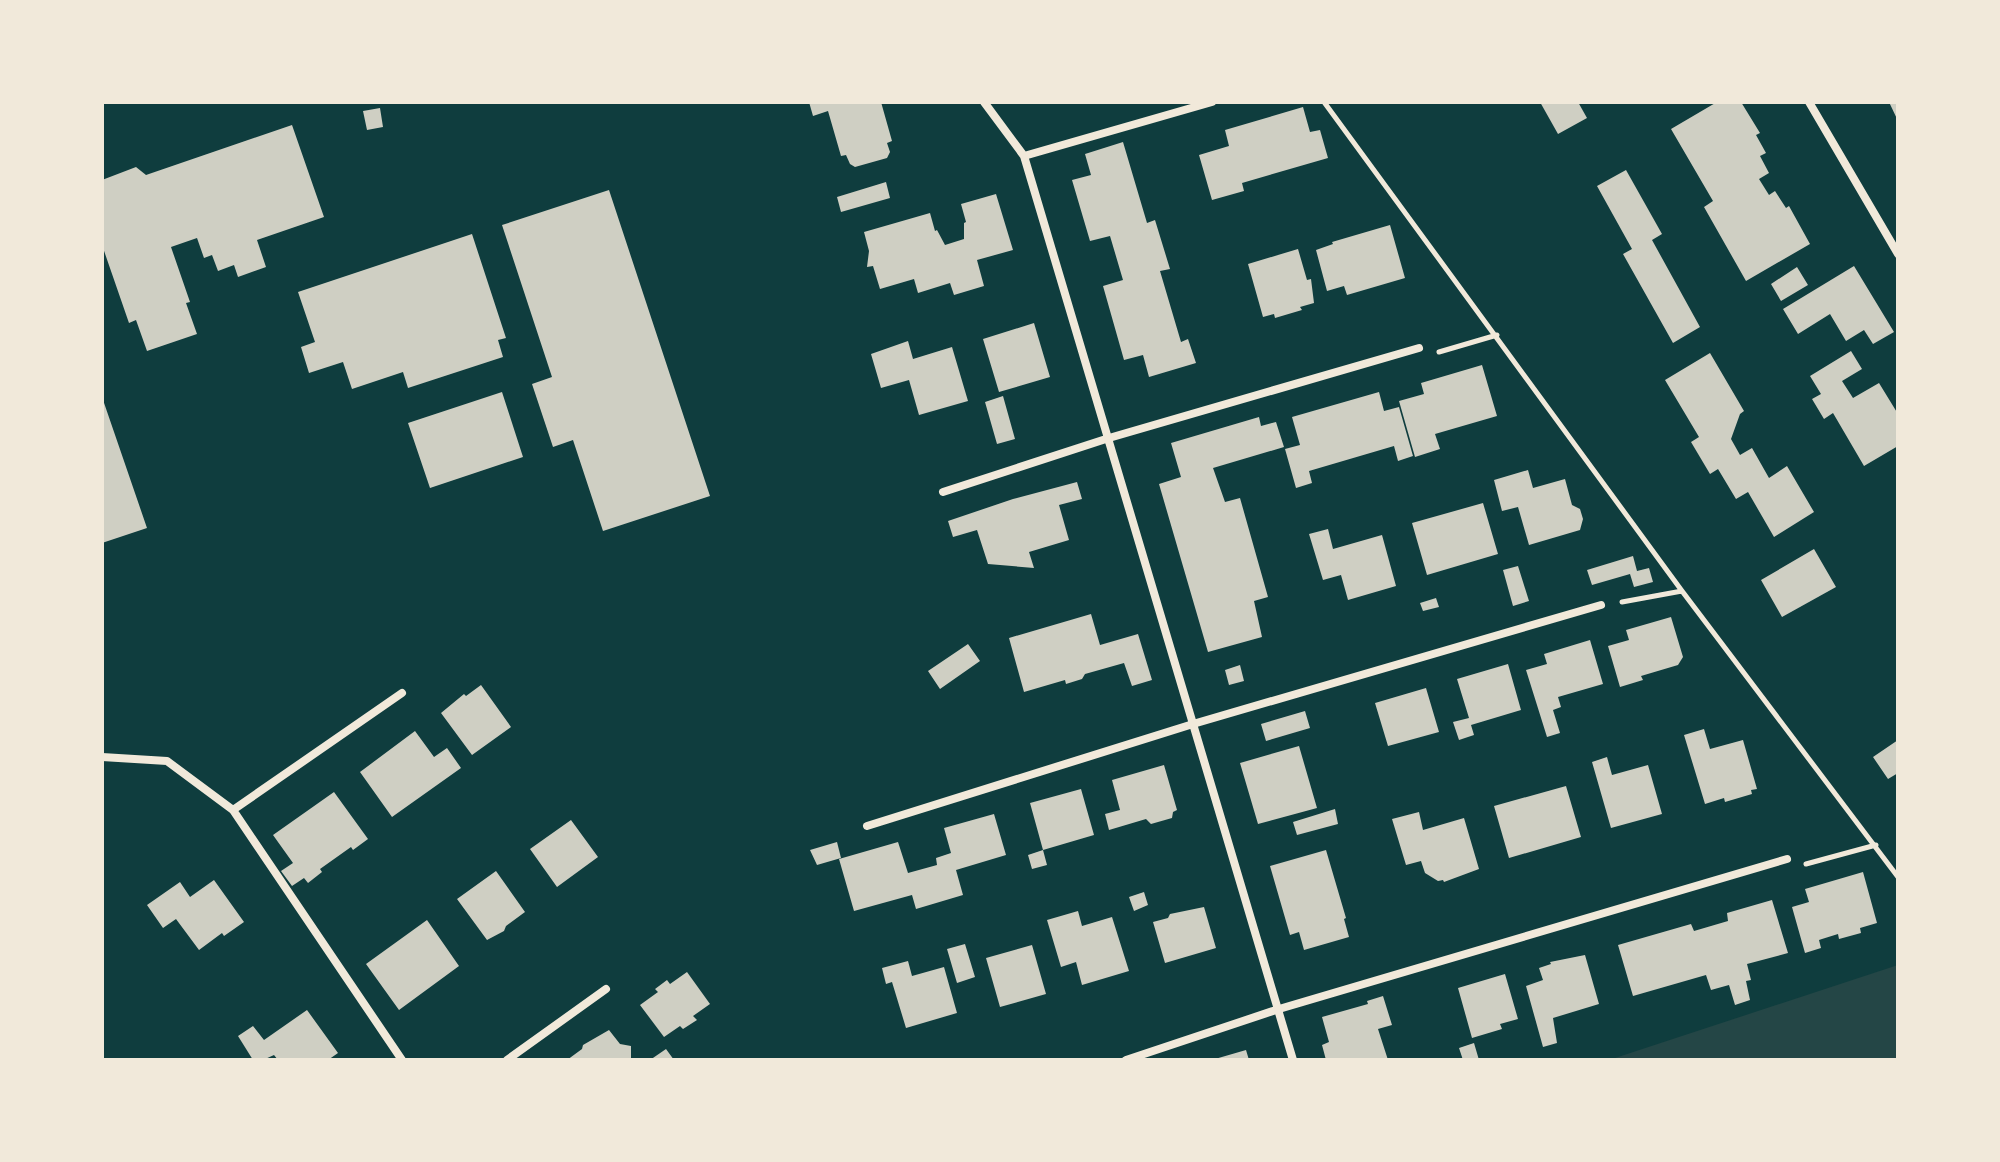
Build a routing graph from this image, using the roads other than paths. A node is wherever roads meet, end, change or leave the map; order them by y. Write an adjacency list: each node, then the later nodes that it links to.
1 (984, 102): 4 (street)
2 (1212, 102): 4 (street)
3 (1809, 102): 5 (street)
4 (1024, 156): 7 (street)
5 (1898, 254)
6 (1419, 348): 7 (street)
7 (1109, 438): 8 (street); 11 (street)
8 (943, 492)
9 (1601, 605): 11 (street)
10 (402, 693): 13 (street)
11 (1193, 724): 14 (street); 17 (street)
12 (102, 757): 13 (street)
13 (233, 810): 18 (street)
14 (867, 826)
15 (1787, 859): 17 (street)
16 (606, 989): 19 (street)
17 (1279, 1009): 20 (street); 21 (street)
18 (402, 1060)
19 (507, 1060)
20 (1126, 1060)
21 (1293, 1060)

